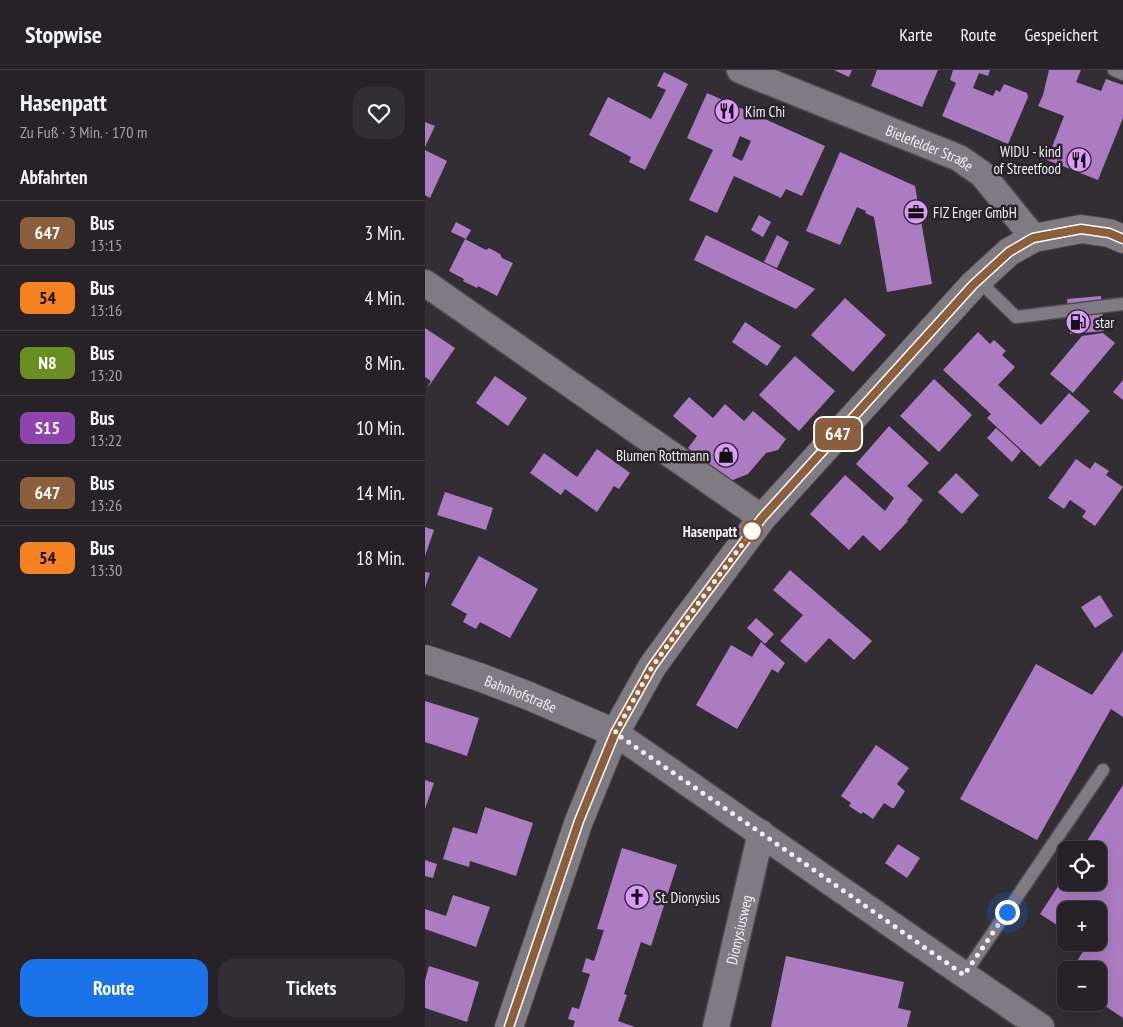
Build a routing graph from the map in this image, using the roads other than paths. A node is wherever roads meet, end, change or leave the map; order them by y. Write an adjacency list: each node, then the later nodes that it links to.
1 (740, 70): 4 (street, Bielefelder Straße)
2 (1114, 70): 3 (lane)
3 (1123, 74)
4 (1033, 238): 5 (main road); 6 (main road)
5 (1123, 239)
6 (978, 280): 8 (lane); 9 (main road)
7 (425, 283): 9 (street)
8 (1123, 304)
9 (762, 518): 11 (main road)
10 (425, 660): 11 (main road, Bahnhofstraße)
11 (615, 733): 13 (street); 15 (main road)
12 (1103, 770): 14 (lane)
13 (761, 833): 14 (street); 16 (street, Dionysiusweg)
14 (964, 975): 17 (street)
15 (509, 1027)
16 (716, 1027)
17 (1041, 1027)

